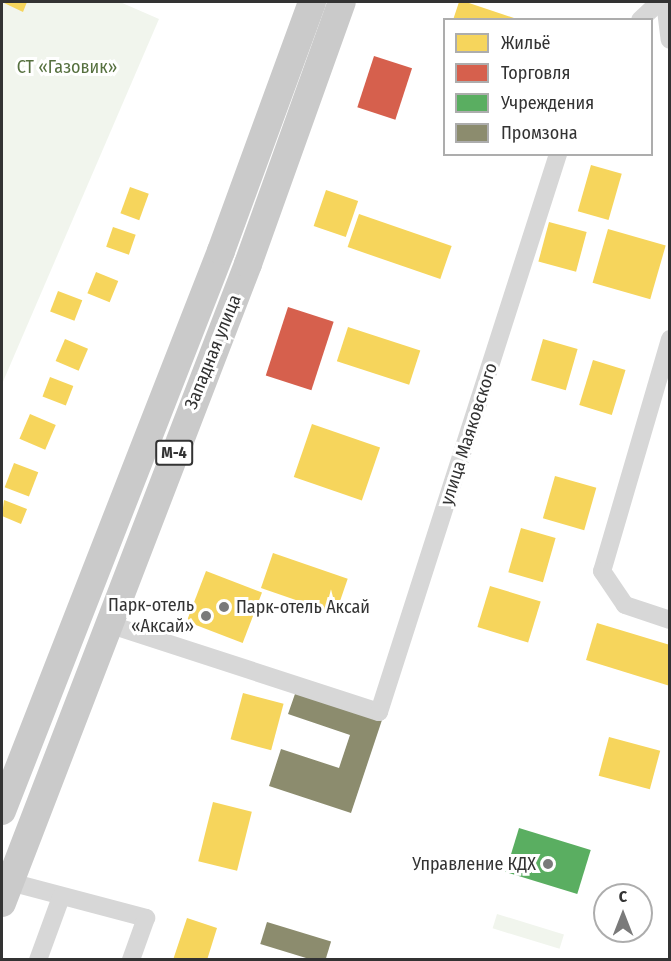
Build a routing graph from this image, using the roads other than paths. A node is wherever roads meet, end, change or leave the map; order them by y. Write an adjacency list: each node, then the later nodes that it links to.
1 (312, 2): 11 (main road, Западная улица / М-4)
2 (342, 2): 10 (main road, Западная улица / М-4)
3 (659, 2): 5 (street)
4 (665, 2): 6 (street)
5 (642, 18)
6 (669, 40)
7 (557, 156): 10 (street, улица Маяковского)
8 (669, 339): 9 (street)
9 (669, 621)
10 (108, 624): 12 (main road, Западная улица / М-4)
11 (2, 811)
12 (6, 892): 13 (street)
13 (62, 897): 14 (street); 15 (street)
14 (38, 960)
15 (131, 960)

